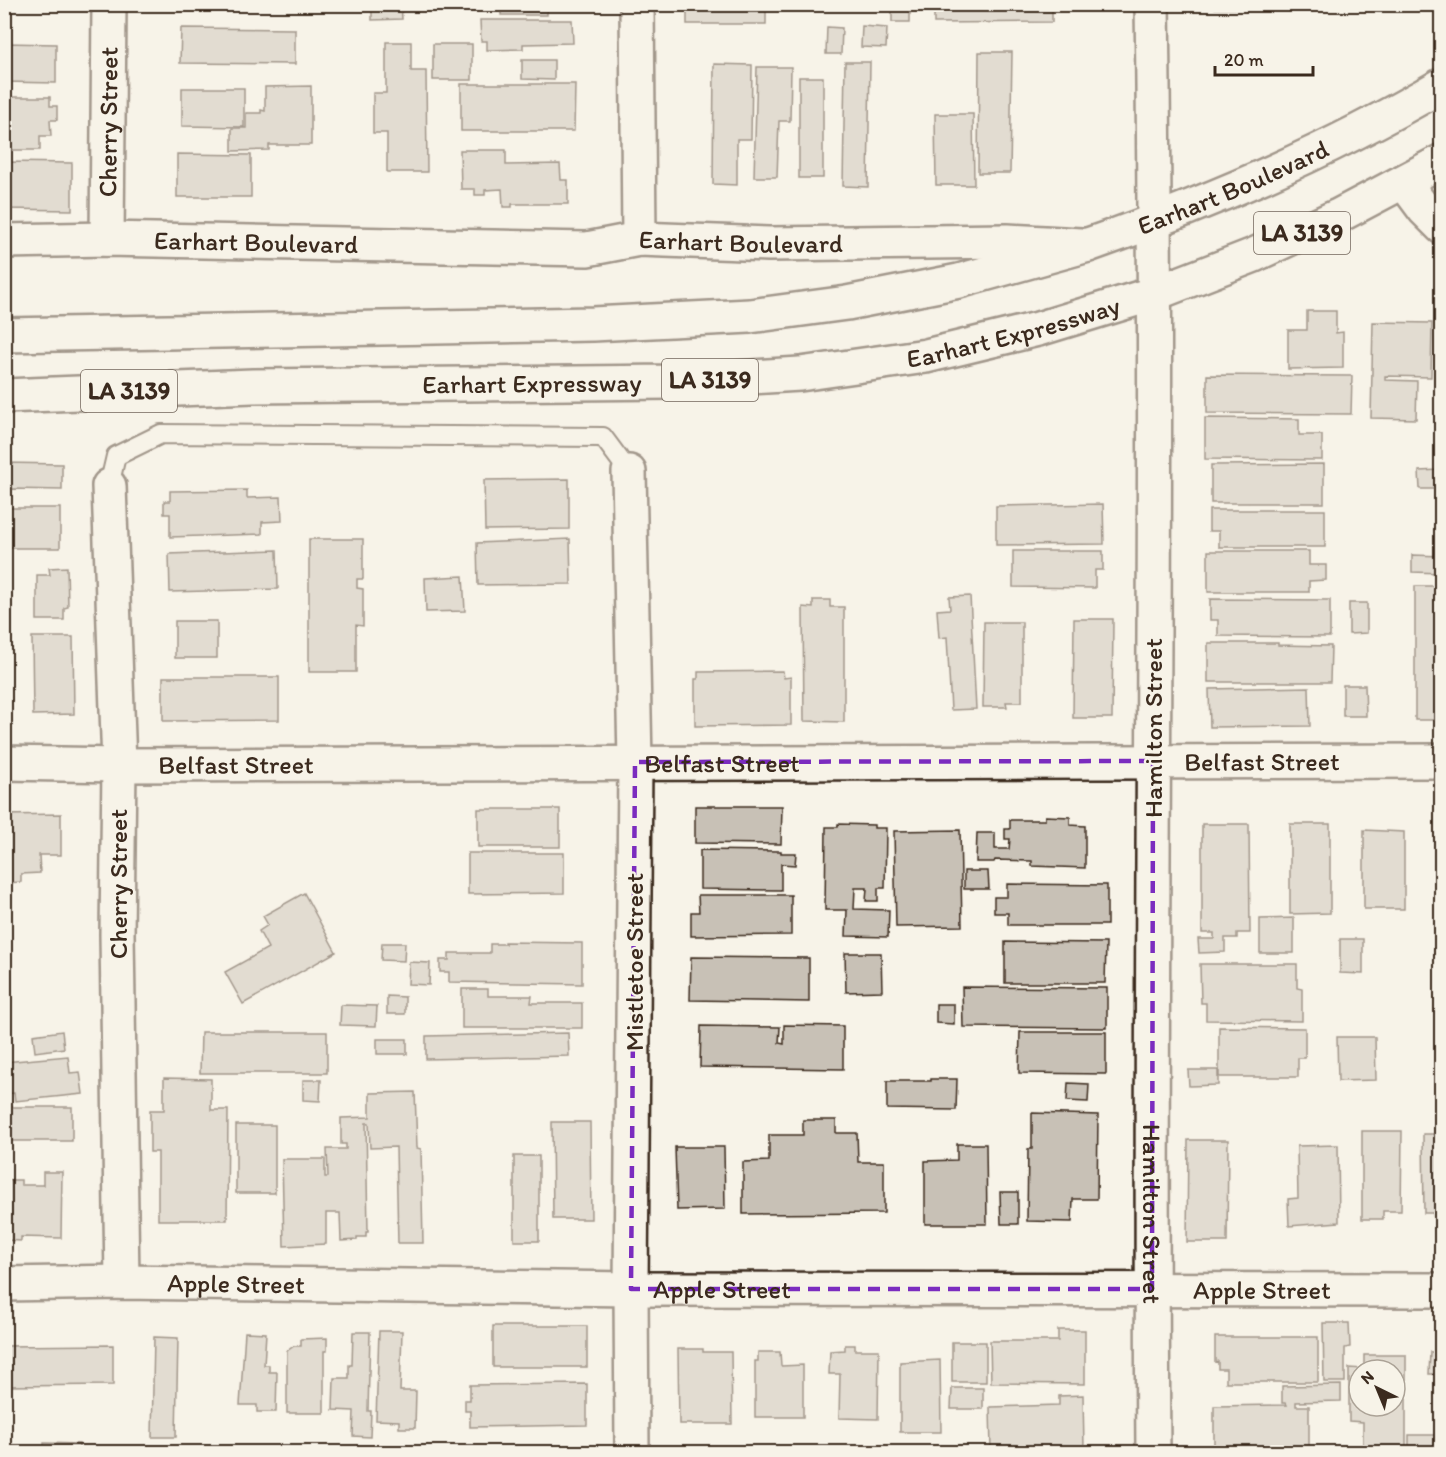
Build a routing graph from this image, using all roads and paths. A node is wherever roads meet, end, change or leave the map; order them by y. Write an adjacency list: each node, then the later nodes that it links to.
1 (109, 4): 9 (main road, Cherry Street)
2 (637, 4): 10 (main road)
3 (1152, 4): 7 (main road, Hamilton Street)
4 (1442, 85): 7 (main road, Earhart Boulevard / LA 3139)
5 (1442, 161): 6 (main road, LA 3139)
6 (1404, 182): 8 (main road); 13 (main road, LA 3139)
7 (1156, 222): 12 (main road, Earhart Boulevard / LA 3139); 13 (main road, Hamilton Street)
8 (1442, 227)
9 (107, 239): 10 (main road, Earhart Boulevard); 11 (main road, Earhart Boulevard)
10 (639, 239): 12 (main road, Earhart Boulevard)
11 (4, 242)
12 (1088, 245): 14 (main road, LA 3139)
13 (1156, 293): 15 (main road, Earhart Expressway / LA 3139); 18 (main road, Hamilton Street)
14 (4, 335)
15 (4, 396)
16 (629, 472): 17 (lane); 20 (main road, Mistletoe Street)
17 (109, 486): 22 (main road, Cherry Street)
18 (1153, 761): 19 (main road, Belfast Street); 20 (main road, Belfast Street); 26 (main road, Hamilton Street)
19 (1442, 761)
20 (635, 762): 22 (main road, Belfast Street); 25 (main road, Mistletoe Street)
21 (4, 763): 22 (main road, Belfast Street)
22 (119, 765): 23 (main road, Cherry Street)
23 (122, 1282): 24 (main road, Apple Street); 25 (main road, Apple Street)
24 (4, 1284)
25 (631, 1289): 26 (main road, Apple Street); 28 (main road, Mistletoe Street)
26 (1152, 1289): 27 (main road, Apple Street); 29 (main road, Hamilton Street)
27 (1442, 1290)
28 (632, 1452)
29 (1153, 1452)

